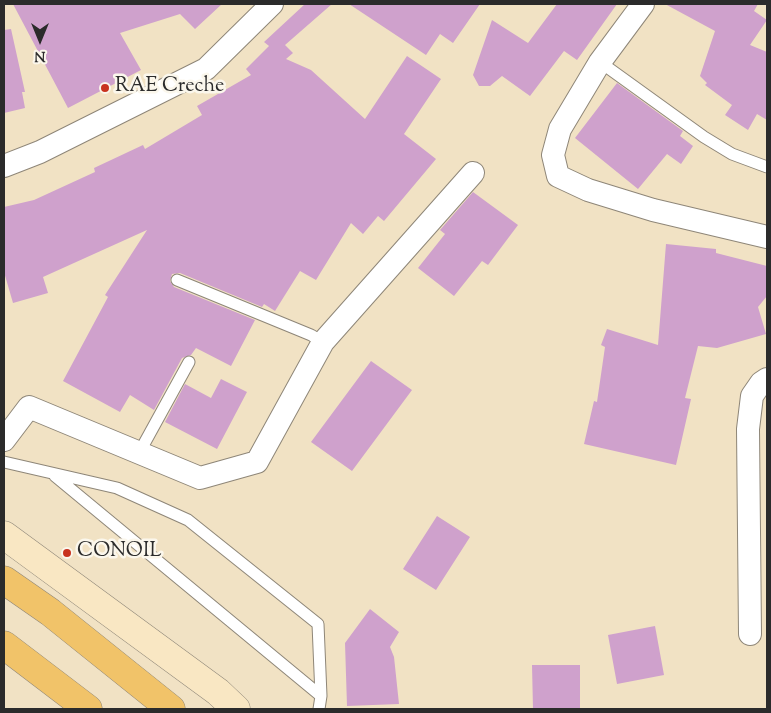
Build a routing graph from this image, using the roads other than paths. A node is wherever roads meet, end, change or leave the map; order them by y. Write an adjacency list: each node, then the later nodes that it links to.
1 (272, 4): 4 (street)
2 (643, 4): 3 (street)
3 (600, 62): 5 (lane); 7 (street)
4 (4, 166)
5 (767, 167)
6 (473, 173): 9 (street)
7 (767, 237)
8 (178, 280): 9 (lane)
9 (323, 342): 13 (street)
10 (189, 362): 13 (lane)
11 (767, 379): 18 (street)
12 (4, 440): 13 (street)
13 (139, 453)
14 (4, 462): 15 (lane)
15 (52, 473): 20 (lane); 20 (lane)
16 (4, 535): 23 (main road)
17 (4, 580): 22 (highway)
18 (750, 634)
19 (4, 645): 21 (highway)
20 (321, 696): 24 (lane)
21 (88, 709)
22 (171, 709)
23 (236, 709)
24 (319, 709)

